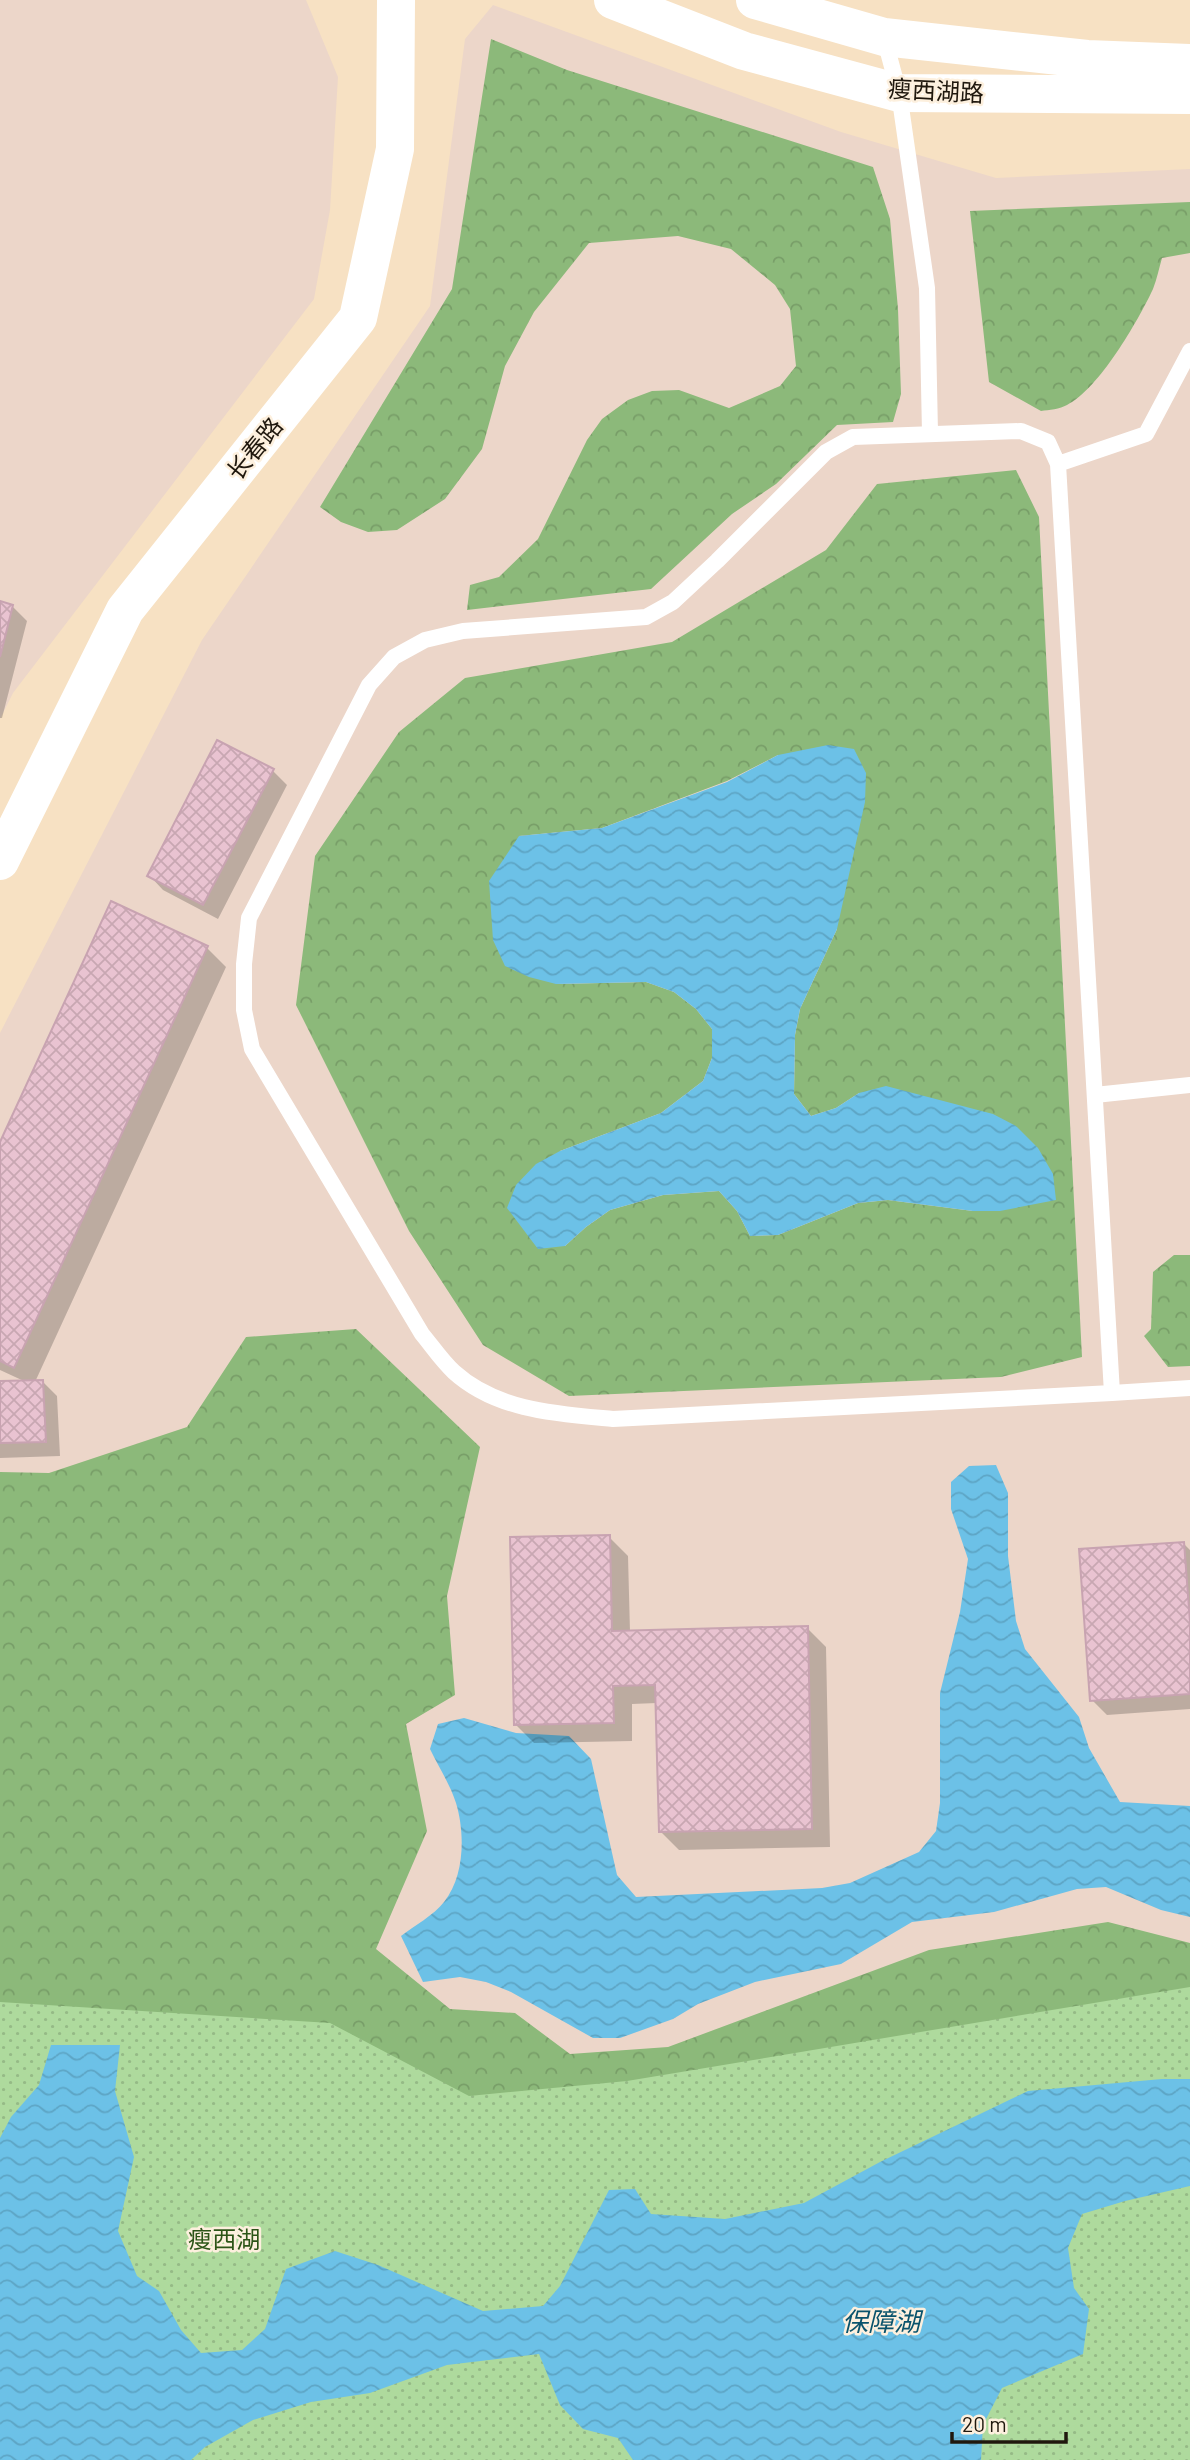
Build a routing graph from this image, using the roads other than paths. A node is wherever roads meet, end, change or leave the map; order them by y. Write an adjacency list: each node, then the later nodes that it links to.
1 (396, 0): 12 (main road, 长春路)
2 (613, 0): 6 (main road, 瘦西湖路)
3 (755, 0): 4 (main road, 瘦西湖路)
4 (884, 37): 5 (main road, 瘦西湖路); 6 (lane)
5 (1190, 63)
6 (899, 93): 7 (main road, 瘦西湖路); 10 (lane)
7 (1190, 95)
8 (1189, 352): 9 (lane); 11 (lane)
9 (1190, 370)
10 (930, 433): 11 (lane); 16 (lane)
11 (1058, 464): 14 (lane)
12 (0, 861)
13 (1190, 1086): 14 (lane)
14 (1095, 1095): 16 (lane)
15 (1190, 1388): 16 (lane)
16 (1112, 1393)

